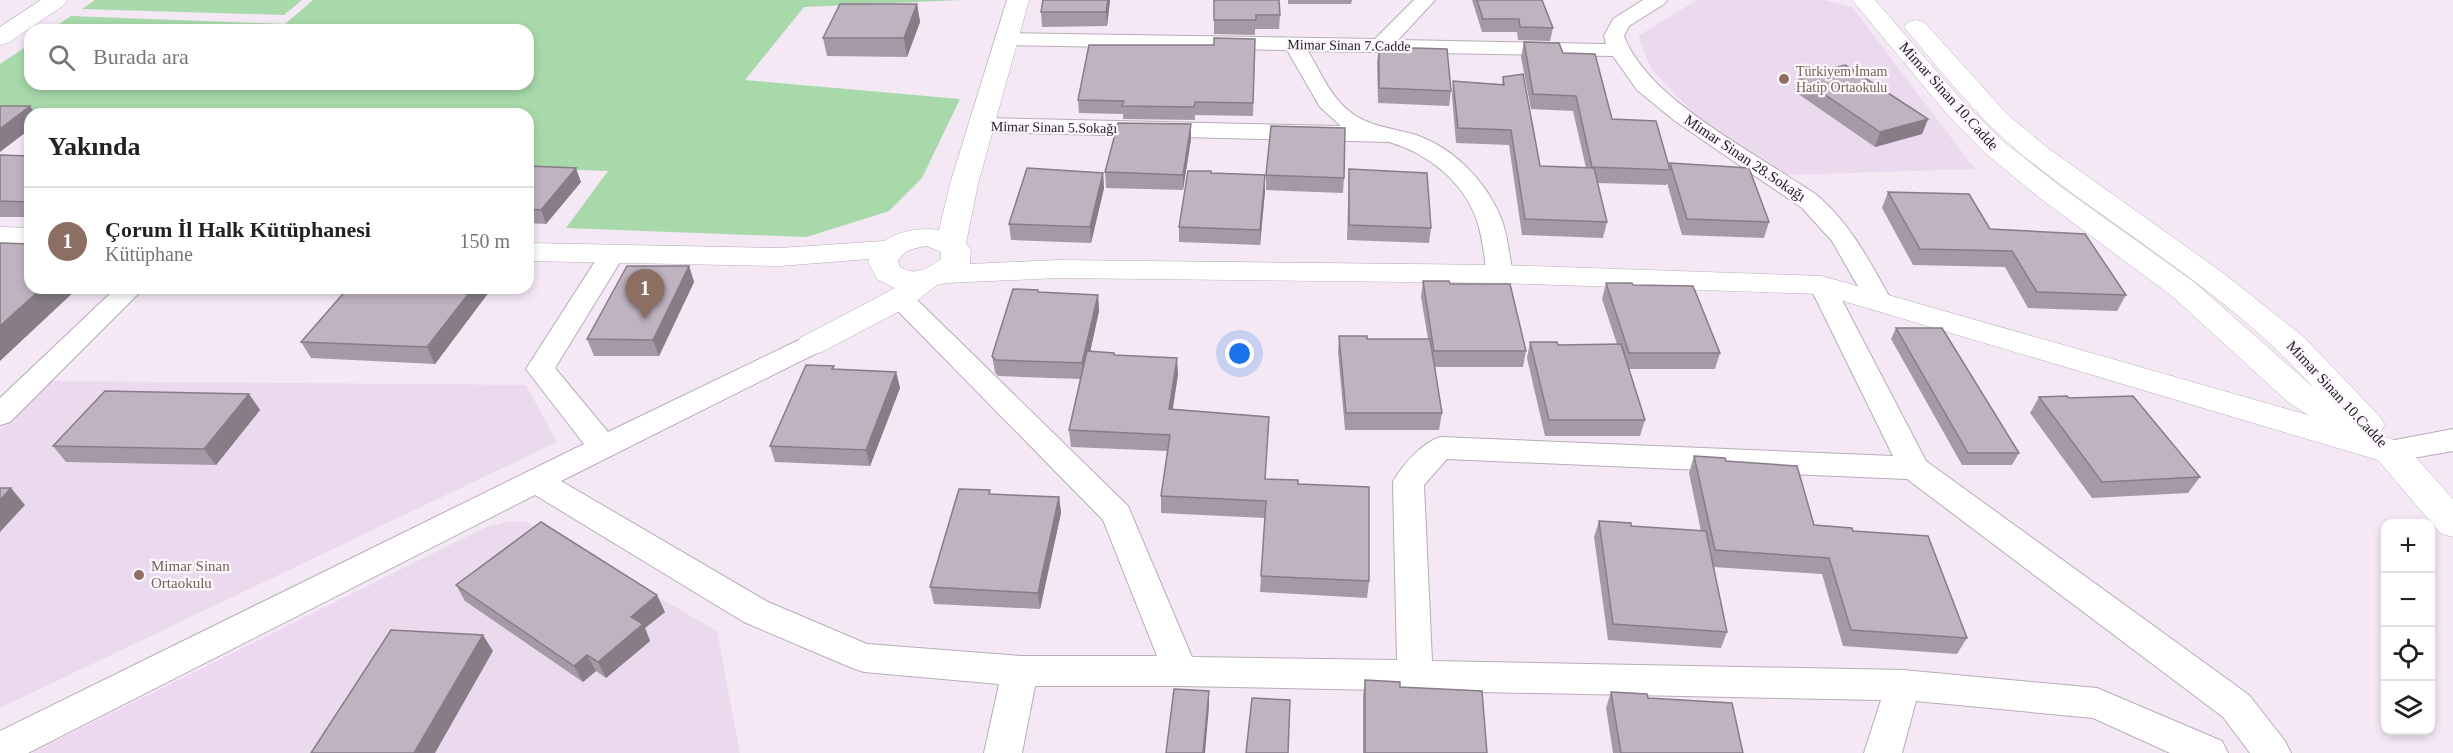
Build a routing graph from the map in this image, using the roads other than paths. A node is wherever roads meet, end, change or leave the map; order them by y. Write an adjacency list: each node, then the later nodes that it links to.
1 (28, 0): 8 (street)
2 (56, 0): 9 (street)
3 (1018, 0): 10 (street)
4 (1425, 0): 12 (street)
5 (1657, 0): 13 (street)
6 (1863, 0): 27 (street, Mimar Sinan 10.Cadde)
7 (1892, 0): 33 (street, Mimar Sinan 10.Cadde)
8 (0, 18)
9 (0, 38)
10 (1006, 39): 11 (street, Mimar Sinan 7.Cadde); 14 (street)
11 (1294, 44): 12 (street, Mimar Sinan 7.Cadde); 15 (street)
12 (1380, 46): 13 (street, Mimar Sinan 7.Cadde)
13 (1619, 50): 26 (street, Mimar Sinan 28.Sokağı)
14 (981, 125): 15 (street, Mimar Sinan 5.Sokağı); 16 (street)
15 (1379, 134): 23 (street)
16 (964, 184): 21 (street); 22 (street)
17 (0, 236): 18 (street)
18 (24, 237)
19 (534, 252): 20 (street)
20 (612, 254): 22 (street); 32 (street)
21 (944, 262): 22 (street); 22 (street); 23 (street)
22 (894, 265): 28 (street); 38 (street)
23 (1500, 274): 24 (street)
24 (1822, 285): 26 (street); 34 (street)
25 (125, 294): 30 (street)
26 (1880, 303): 29 (street)
27 (2242, 341): 29 (street); 33 (street, Mimar Sinan 10.Cadde)
28 (811, 345): 32 (street)
29 (2254, 412): 33 (street)
30 (0, 415)
31 (2453, 440): 33 (street)
32 (603, 447): 35 (street)
33 (2390, 451): 36 (street)
34 (1914, 468): 39 (street); 45 (street)
35 (536, 481): 37 (street); 41 (street)
36 (2453, 522)
37 (1020, 670): 38 (street); 42 (street)
38 (1180, 671): 39 (street)
39 (1415, 675): 40 (street)
40 (1903, 685): 43 (street); 44 (street)
41 (0, 749)
42 (1003, 753)
43 (1882, 753)
44 (2209, 753)
45 (2272, 753)

